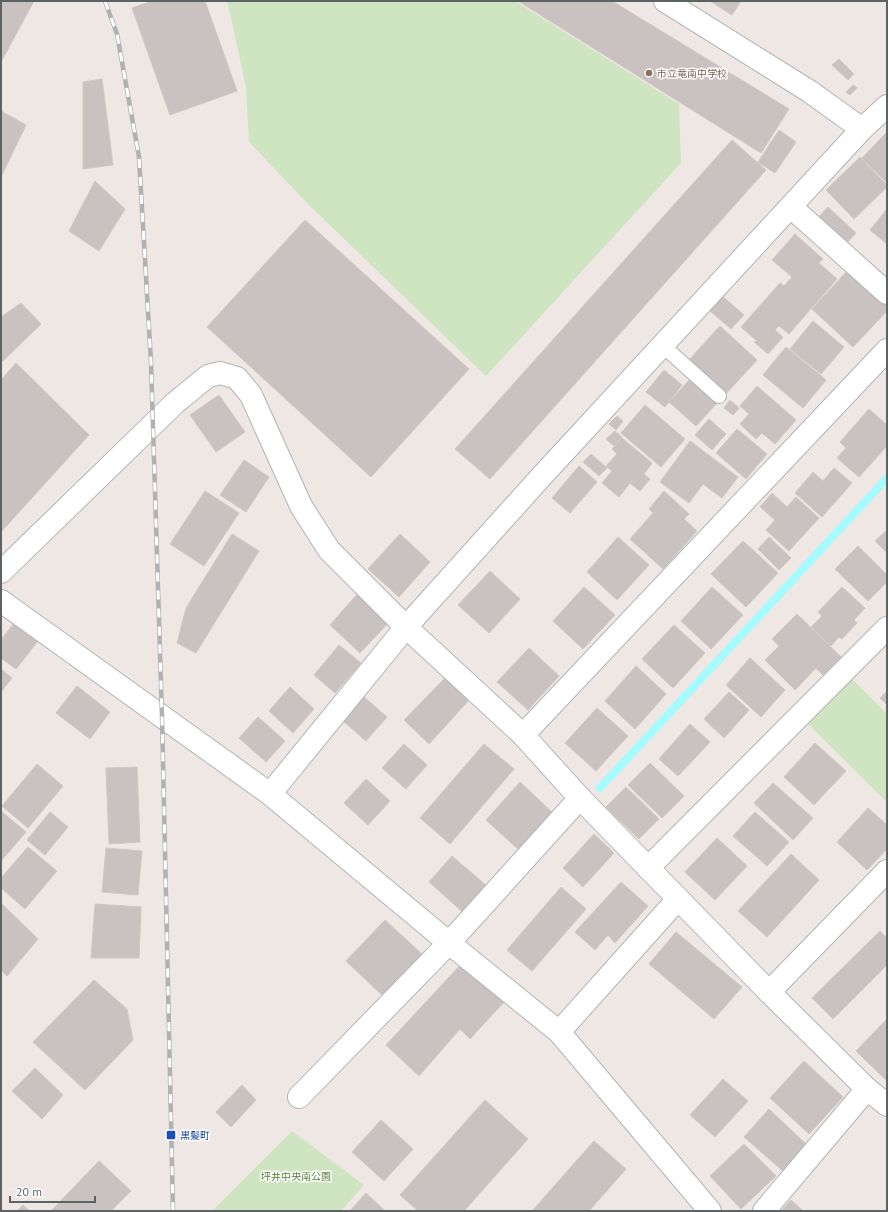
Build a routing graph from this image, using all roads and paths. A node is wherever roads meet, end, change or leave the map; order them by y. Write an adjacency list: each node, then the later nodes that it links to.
1 (666, 1): 3 (street)
2 (886, 107): 3 (street)
3 (862, 129): 4 (street)
4 (791, 207): 5 (street); 6 (street)
5 (887, 293)
6 (662, 345): 8 (lane); 11 (street)
7 (887, 350): 13 (street)
8 (719, 396)
9 (1, 572): 11 (street)
10 (1, 601): 14 (street)
11 (406, 627): 13 (street); 14 (street)
12 (887, 628): 16 (street)
13 (523, 735): 15 (street)
14 (270, 794): 19 (street)
15 (580, 798): 16 (street); 19 (street)
16 (648, 868): 18 (street)
17 (887, 871): 20 (street)
18 (678, 898): 20 (street); 21 (street)
19 (449, 943): 21 (street); 23 (street)
20 (769, 992): 22 (street)
21 (559, 1032): 25 (street)
22 (868, 1089): 24 (street); 26 (street)
23 (299, 1097)
24 (887, 1106)
25 (710, 1211)
26 (764, 1211)

